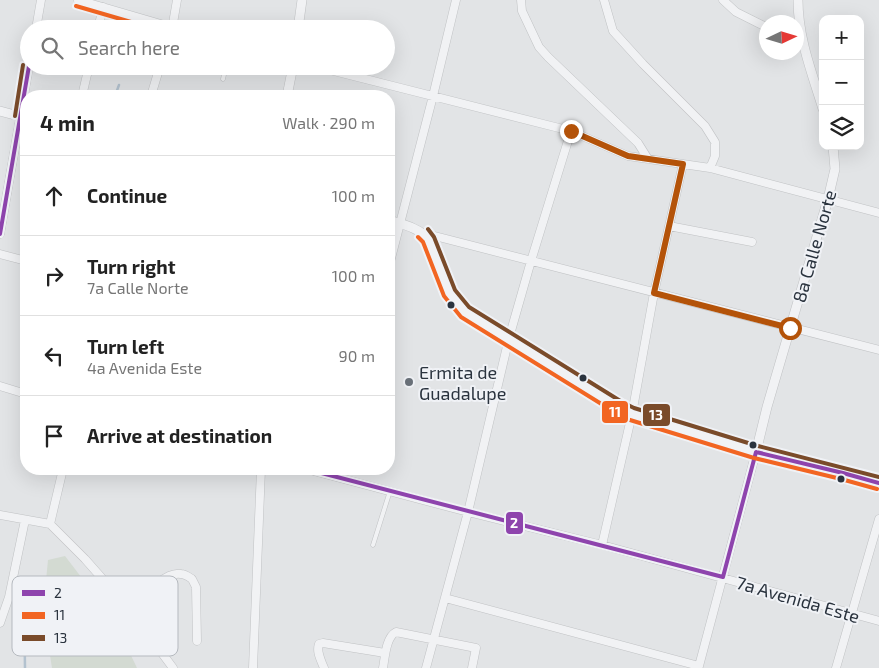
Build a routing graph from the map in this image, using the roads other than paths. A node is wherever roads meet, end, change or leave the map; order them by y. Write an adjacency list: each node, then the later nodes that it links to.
1 (41, 0): 12 (street)
2 (78, 0): 10 (street)
3 (177, 0): 15 (street)
4 (302, 0): 16 (street)
5 (521, 0): 37 (street)
6 (604, 0): 39 (street)
7 (723, 0): 17 (street)
8 (798, 0): 11 (street)
9 (455, 4): 30 (street)
10 (103, 7): 13 (street); 14 (street)
11 (798, 15)
12 (38, 20)
13 (100, 20)
14 (147, 20)
15 (175, 20)
16 (299, 20)
17 (759, 23)
18 (804, 54): 31 (street)
19 (29, 75): 26 (street)
20 (87, 75): 27 (street)
21 (157, 75): 28 (street)
22 (224, 75): 25 (lane)
23 (291, 75): 29 (street)
24 (350, 75): 30 (street)
25 (223, 79)
26 (27, 90)
27 (83, 90)
28 (153, 90)
29 (288, 90)
30 (433, 96): 34 (street); 43 (street)
31 (822, 105)
32 (0, 111): 33 (street)
33 (20, 117)
34 (571, 131): 37 (street); 51 (street)
35 (20, 137): 46 (street)
36 (834, 150): 40 (street, 8a Calle Norte)
37 (648, 159): 38 (street)
38 (683, 164): 39 (street); 44 (street)
39 (710, 168): 40 (street)
40 (828, 199): 41 (street); 53 (street, 8a Calle Norte)
41 (879, 213)
42 (395, 222): 43 (street)
43 (399, 223): 45 (street); 47 (street)
44 (669, 226): 48 (street); 52 (street)
45 (423, 233): 51 (street); 54 (street)
46 (0, 234)
47 (395, 240)
48 (752, 242)
49 (0, 254): 50 (street)
50 (20, 259)
51 (530, 261): 52 (street); 54 (street)
52 (654, 293): 53 (street); 58 (street)
53 (790, 328): 55 (street); 59 (street, 8a Calle Norte)
54 (509, 338): 58 (street); 67 (street)
55 (879, 350)
56 (0, 386): 57 (street)
57 (20, 392)
58 (632, 414): 59 (street); 73 (street)
59 (756, 452): 65 (street); 77 (street, 8a Calle Norte)
60 (62, 475): 71 (street)
61 (261, 475): 88 (street)
62 (329, 475): 64 (street, 7a Avenida Este)
63 (342, 475): 64 (street)
64 (341, 478): 66 (street, 7a Avenida Este)
65 (879, 483)
66 (390, 492): 67 (street, 7a Avenida Este); 72 (lane)
67 (468, 512): 73 (street, 7a Avenida Este); 79 (street)
68 (0, 515): 70 (street)
69 (879, 519): 80 (street)
70 (25, 520): 71 (street); 74 (street)
71 (50, 524): 75 (street)
72 (373, 545)
73 (602, 545): 77 (street, 7a Avenida Este)
74 (13, 576)
75 (100, 576)
76 (167, 576): 84 (street)
77 (722, 577): 79 (street, 8a Calle Norte); 80 (street, 7a Avenida Este)
78 (12, 583): 82 (street)
79 (445, 598): 83 (street)
80 (852, 613): 81 (street, 7a Avenida Este); 93 (street)
81 (879, 621)
82 (0, 623)
83 (434, 640): 85 (street); 91 (street); 92 (street)
84 (197, 641)
85 (385, 653): 89 (street); 90 (street)
86 (164, 656): 87 (street)
87 (173, 668)
88 (253, 668)
89 (324, 668)
90 (383, 668)
91 (426, 668)
92 (472, 668)
93 (836, 668)

